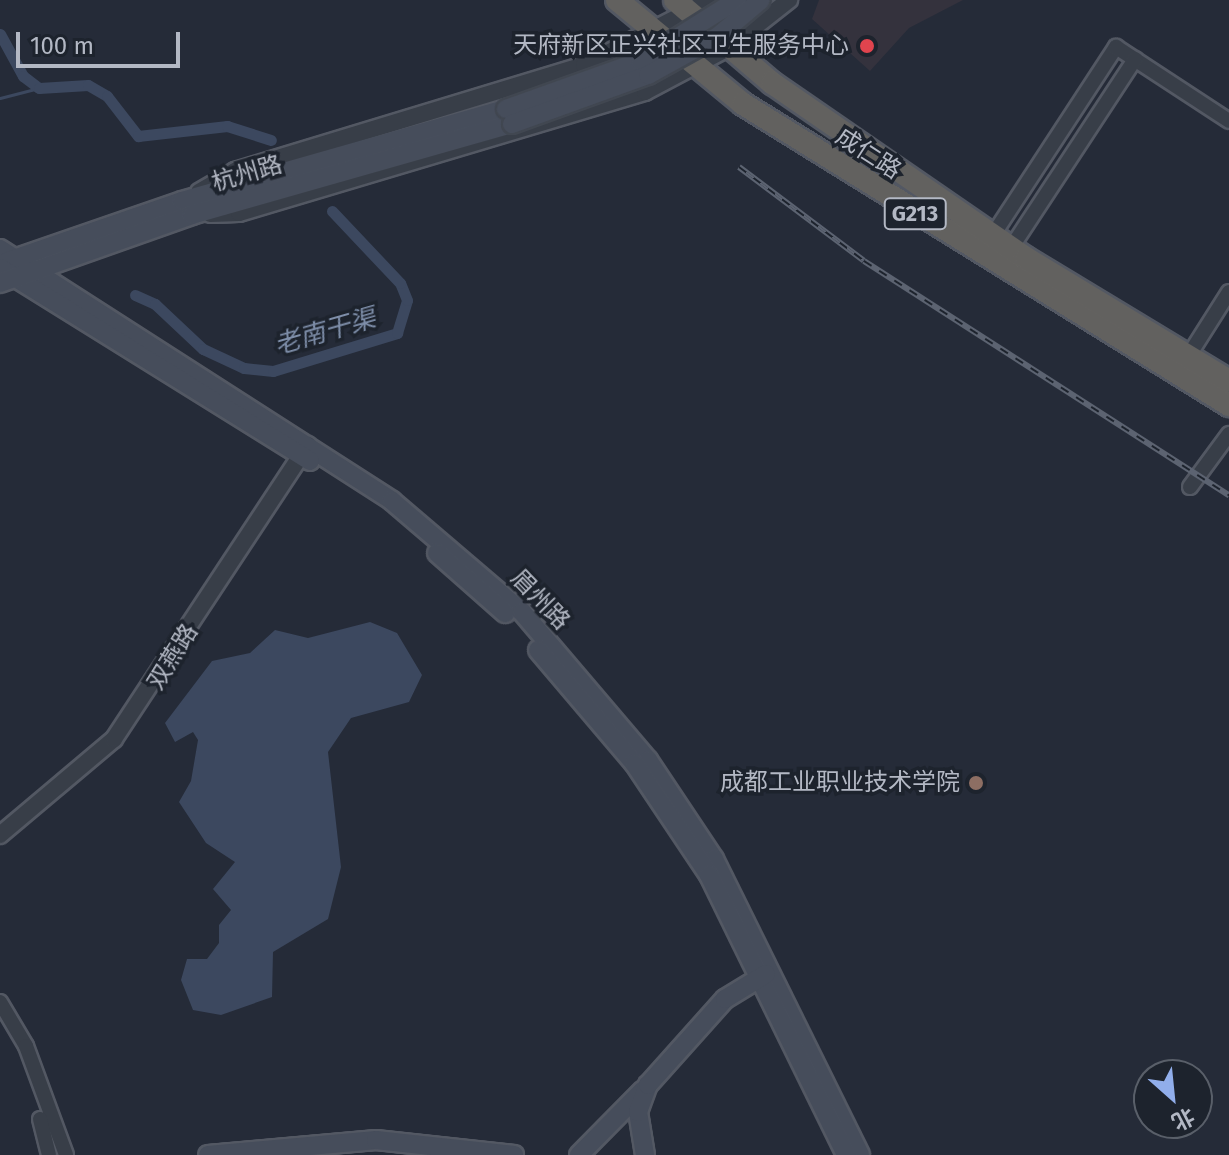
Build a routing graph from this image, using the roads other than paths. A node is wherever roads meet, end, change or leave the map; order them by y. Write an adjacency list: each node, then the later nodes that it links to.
1 (617, 0): 7 (highway, 成仁路 / G213)
2 (711, 0): 6 (street)
3 (737, 0): 11 (main road, bridge)
4 (761, 0): 11 (main road, bridge)
5 (789, 0): 8 (street)
6 (683, 7): 7 (street); 8 (highway, 成仁路 / G213)
7 (655, 35): 10 (highway, 成仁路 / G213); 13 (street)
8 (728, 48): 10 (street); 14 (highway, 成仁路 / G213)
9 (1135, 59): 12 (street); 14 (street); 14 (street)
10 (695, 68): 13 (street); 18 (highway, 成仁路 / G213)
11 (509, 116): 13 (main road, 杭州路)
12 (1229, 121)
13 (187, 208): 15 (main road, 杭州路); 16 (main road, 杭州路)
14 (1002, 242): 18 (highway, 成仁路 / G213)
15 (5, 267): 16 (main road, 杭州路); 22 (main road)
16 (36, 271): 22 (main road)
17 (1229, 292): 18 (street)
18 (1183, 364): 19 (highway, 成仁路 / G213); 20 (highway, 成仁路 / G213)
19 (1229, 381)
20 (1229, 405)
21 (1229, 434): 23 (street)
22 (304, 450): 24 (street, 双燕路); 25 (main road)
23 (1190, 487)
24 (0, 835)
25 (766, 974): 28 (main road); 35 (main road); 36 (main road)
26 (0, 1002): 30 (street)
27 (0, 1019): 29 (street)
28 (648, 1085): 33 (main road); 34 (main road)
29 (49, 1155)
30 (66, 1155)
31 (208, 1155): 32 (main road)
32 (514, 1155)
33 (579, 1155)
34 (645, 1155)
35 (846, 1155)
36 (860, 1155)

